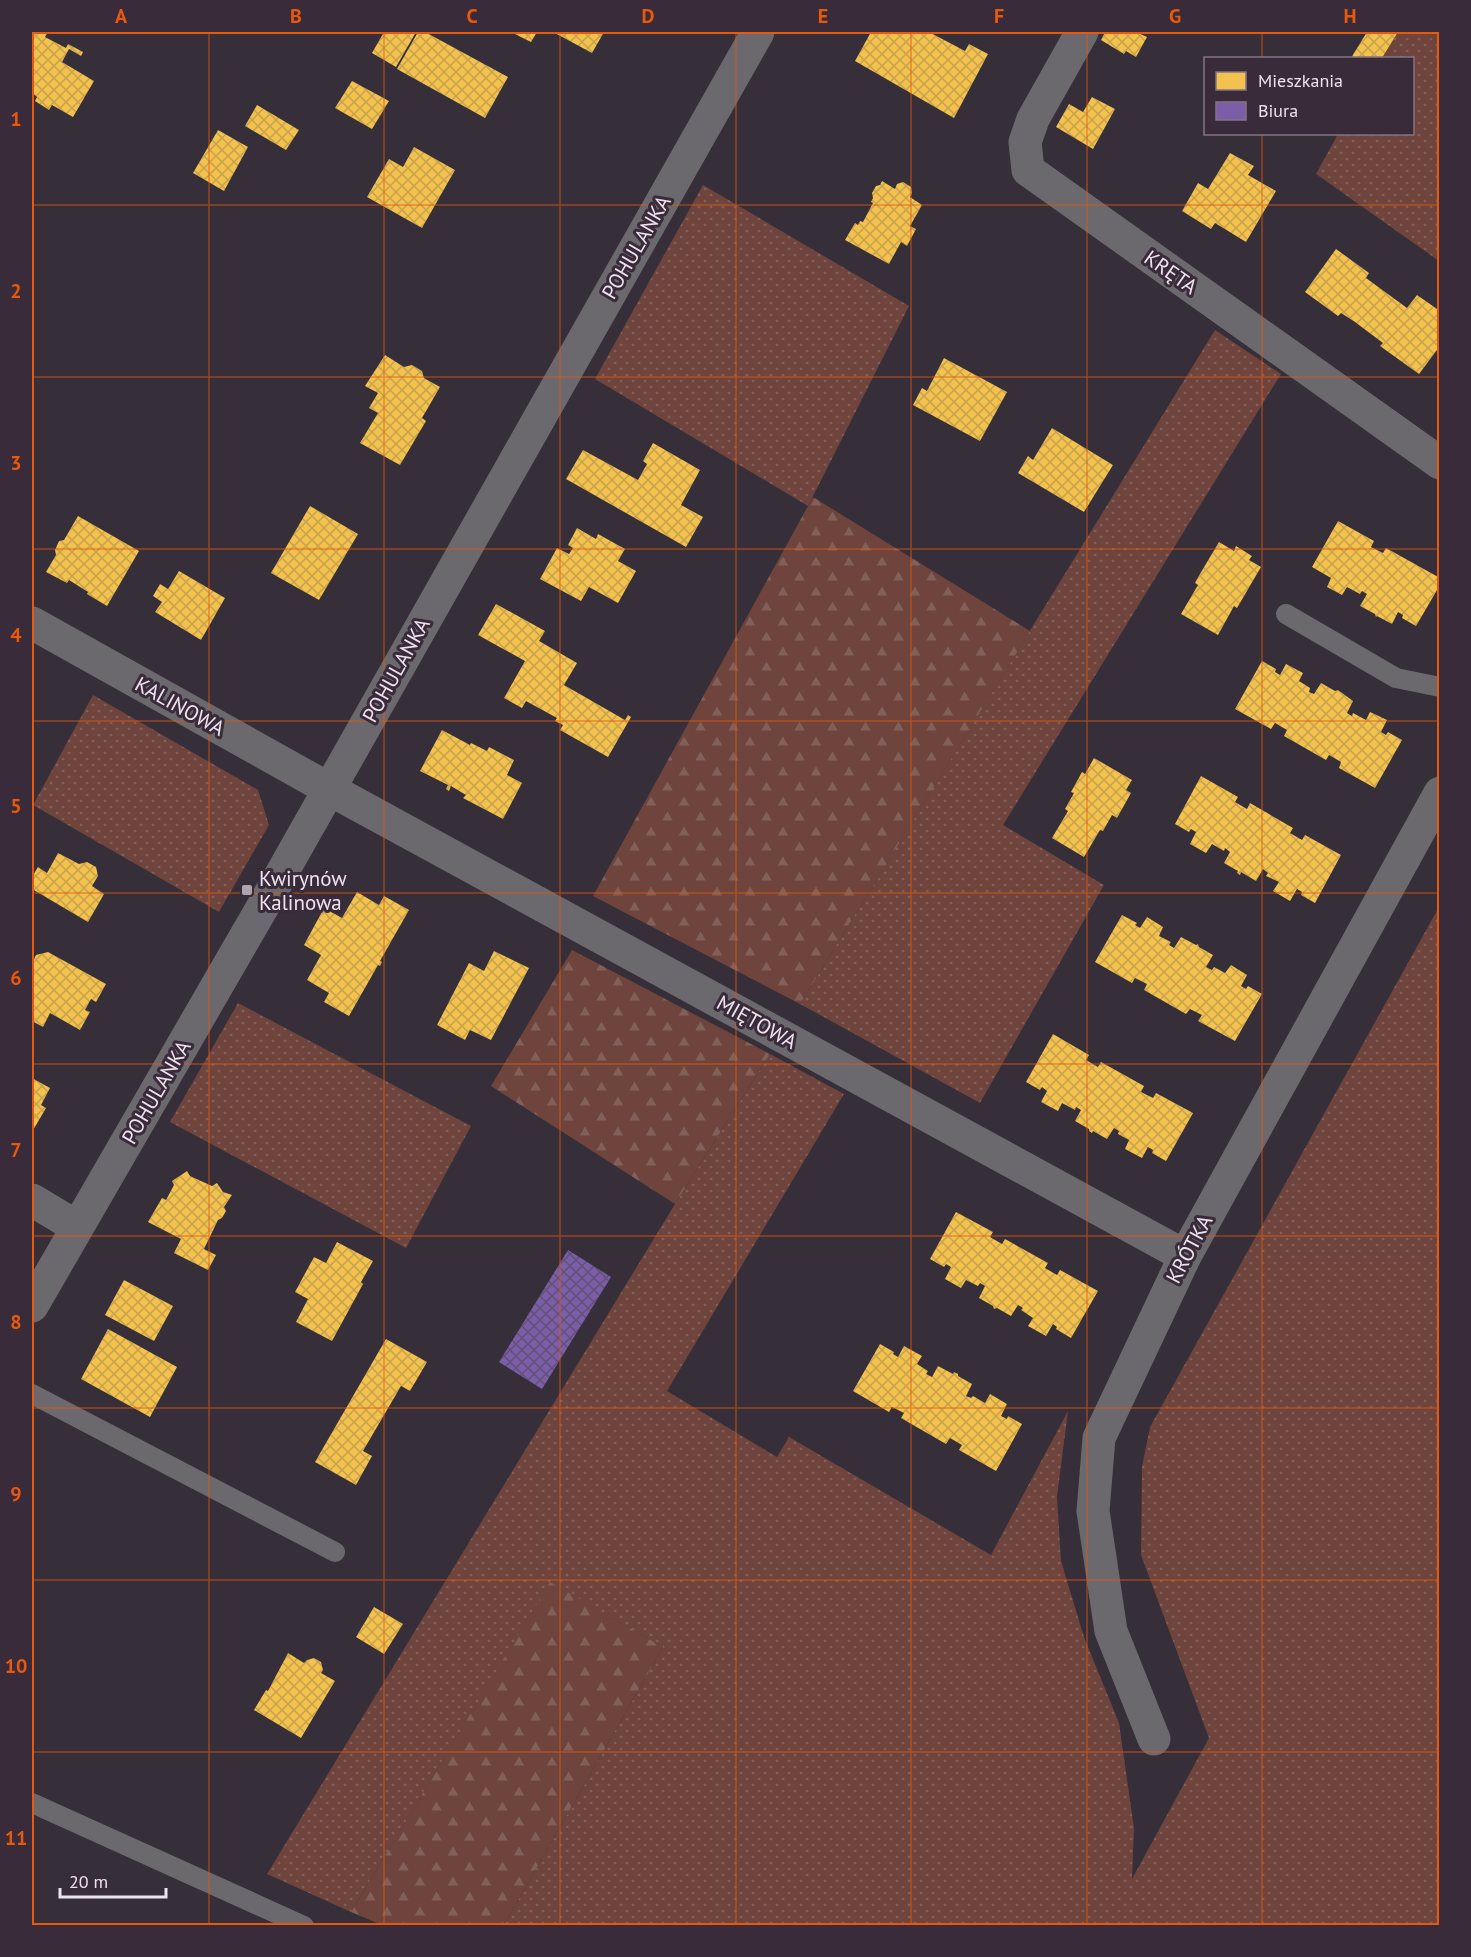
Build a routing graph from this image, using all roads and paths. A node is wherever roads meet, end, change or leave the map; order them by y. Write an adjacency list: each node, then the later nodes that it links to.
1 (758, 32): 7 (street, POHULANKA)
2 (1082, 32): 3 (street, KRĘTA)
3 (1440, 463)
4 (1286, 614): 6 (lane)
5 (32, 623): 7 (street, KALINOWA)
6 (1440, 687)
7 (329, 789): 10 (street, POHULANKA); 11 (street, MIĘTOWA)
8 (1440, 793): 11 (street, KRÓTKA)
9 (32, 1200): 10 (street)
10 (77, 1227): 12 (street, POHULANKA)
11 (1185, 1256): 15 (street, KRÓTKA)
12 (32, 1306)
13 (32, 1394): 14 (lane)
14 (335, 1552)
15 (1154, 1739)
16 (32, 1803): 17 (lane)
17 (304, 1926)

